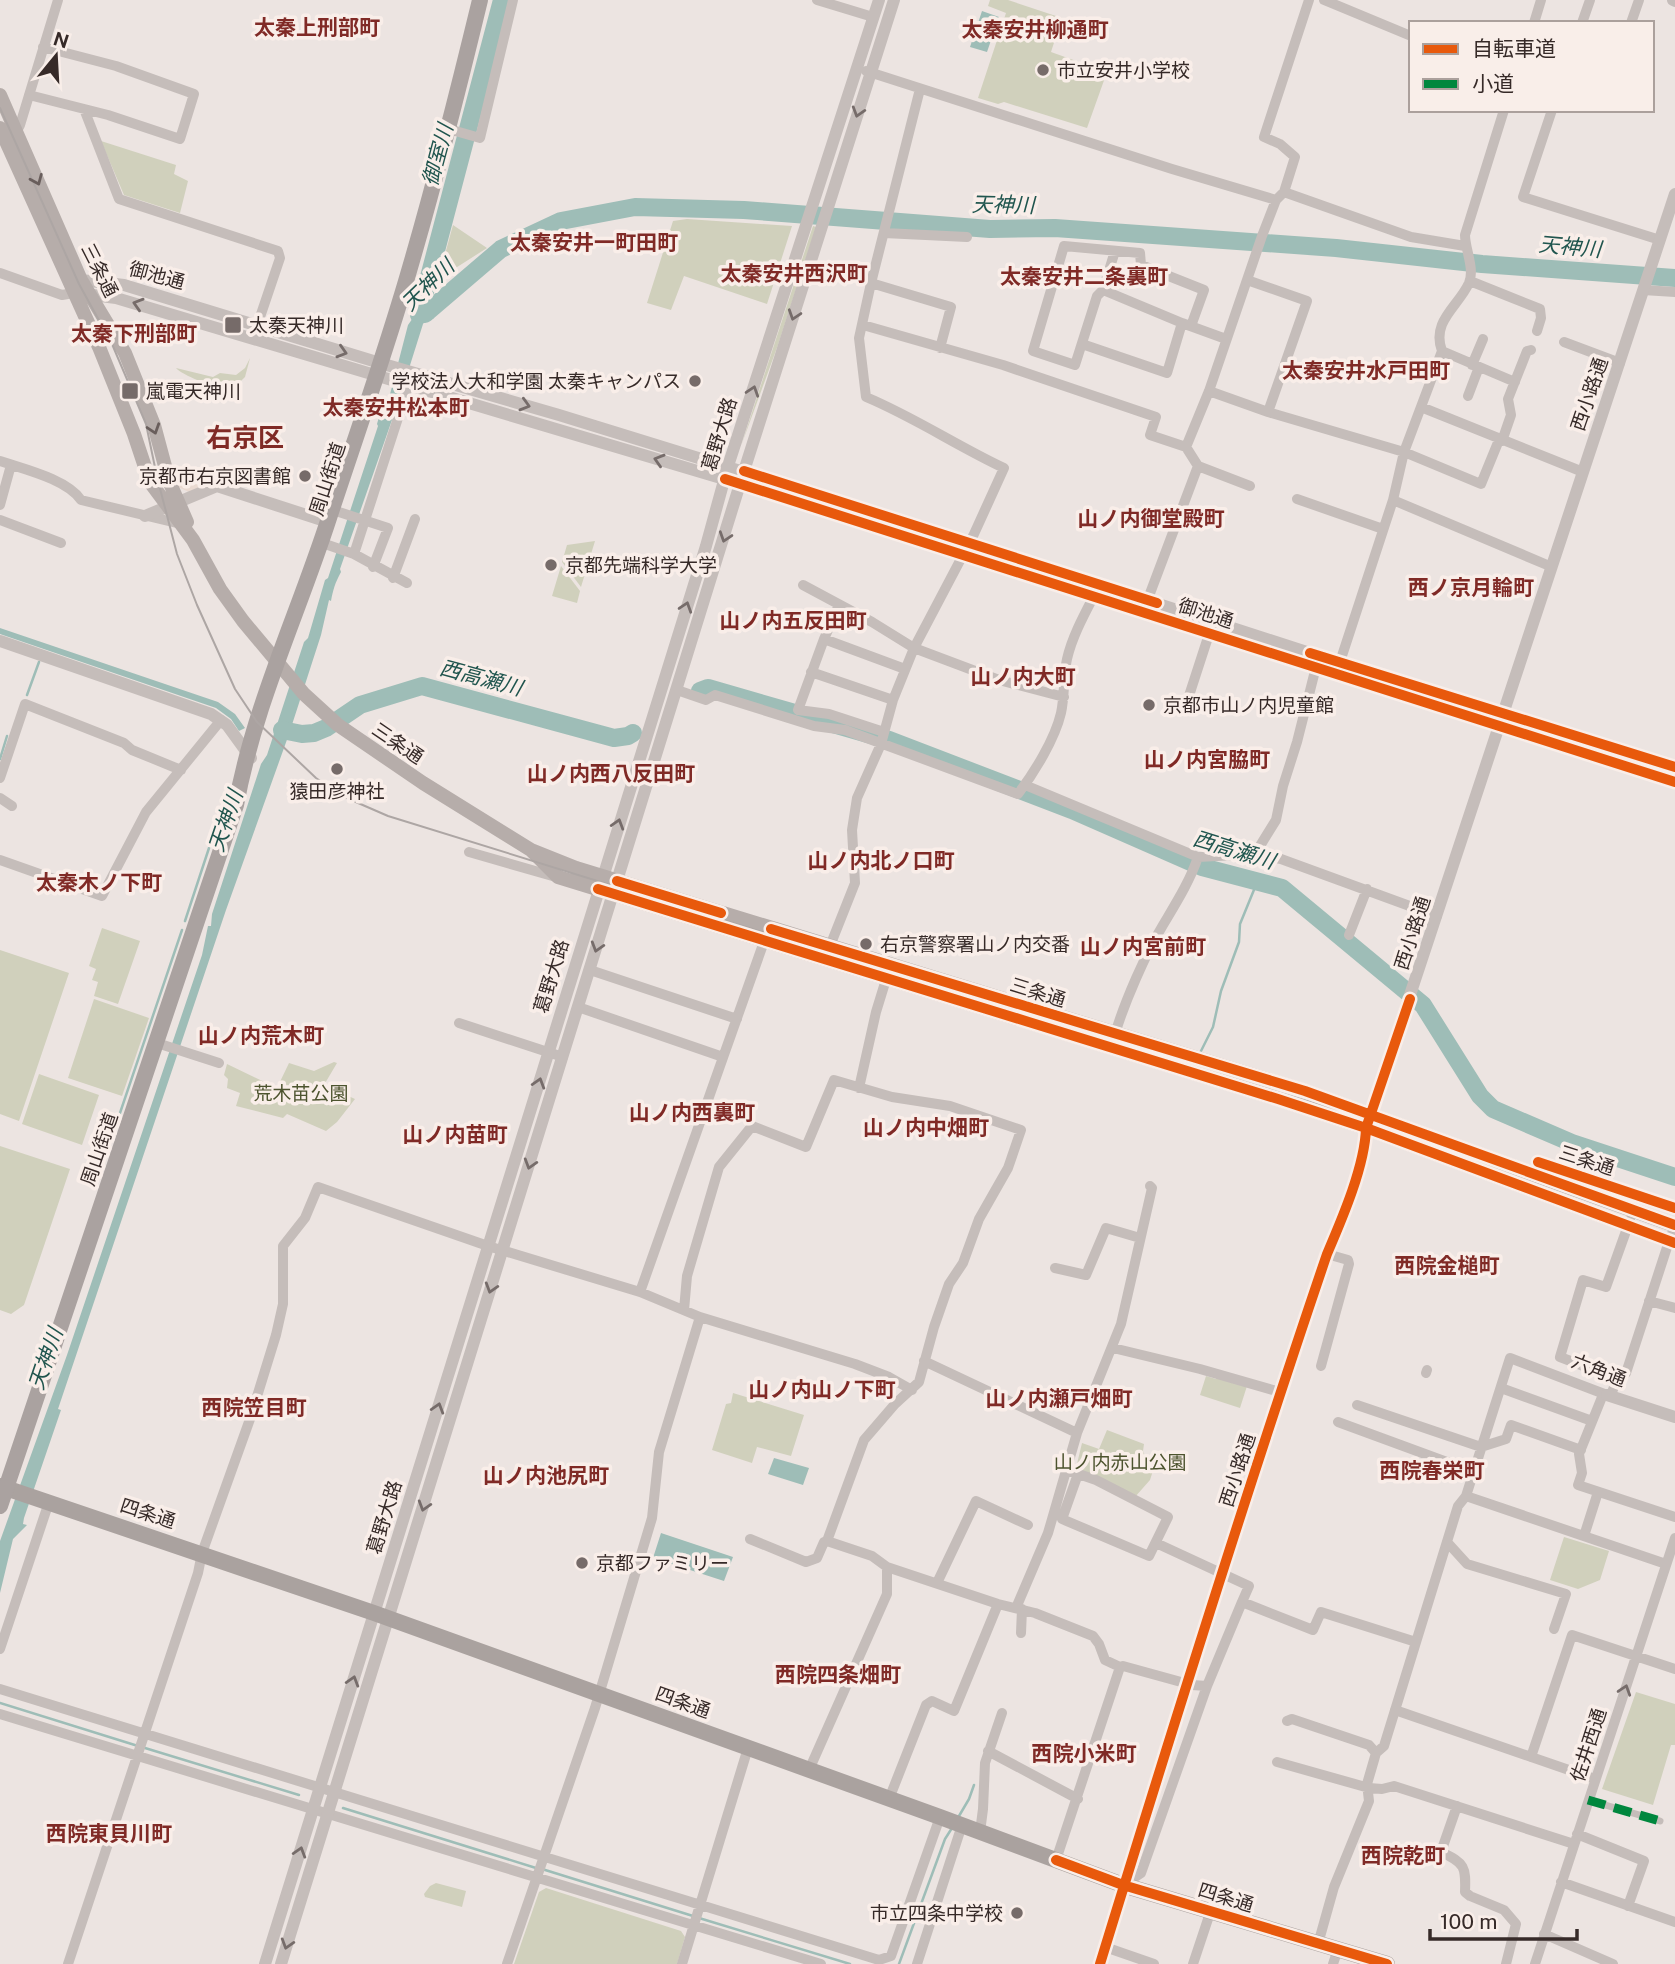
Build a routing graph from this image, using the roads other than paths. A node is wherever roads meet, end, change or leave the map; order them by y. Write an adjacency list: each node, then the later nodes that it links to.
1 (58, 0): 18 (street)
2 (480, 0): 61 (highway, 周山街道)
3 (488, 0): 28 (highway, 周山街道)
4 (513, 0): 28 (street)
5 (817, 0): 13 (street)
6 (879, 0): 13 (street, 葛野大路)
7 (894, 0): 19 (street, 葛野大路)
8 (1309, 0): 32 (street)
9 (1324, 0): 17 (street)
10 (1541, 0): 14 (street)
11 (1590, 0): 15 (street)
12 (1639, 0): 16 (street)
13 (873, 17): 19 (street, 葛野大路)
14 (1535, 21)
15 (1583, 21)
16 (1632, 21)
17 (1409, 35)
18 (43, 47): 22 (street); 23 (street)
19 (863, 70): 20 (street); 76 (street, 葛野大路, one-way to 19); 77 (street, 葛野大路, one-way to 77)
20 (920, 89): 32 (street); 33 (street)
21 (0, 95): 26 (main road, 三条通)
22 (29, 95): 23 (street); 29 (street)
23 (84, 109): 50 (street)
24 (1503, 112): 36 (street)
25 (1551, 112): 35 (street)
26 (4, 116): 29 (main road, 三条通)
27 (0, 128): 30 (main road, 三条通)
28 (455, 131): 61 (highway, 周山街道)
29 (16, 132): 30 (street); 40 (main road, 三条通, one-way to 40)
30 (9, 148): 46 (main road, 三条通)
31 (1675, 194): 35 (street, 西小路通)
32 (1280, 196): 36 (street); 41 (street)
33 (884, 230): 34 (street); 42 (street)
34 (967, 237)
35 (1660, 240): 43 (street, 西小路通)
36 (1467, 250): 39 (street)
37 (1115, 251): 44 (street); 49 (street); 55 (street)
38 (0, 273): 46 (street)
39 (1469, 276): 51 (street); 58 (street)
40 (81, 280): 46 (street); 47 (main road, 三条通); 50 (street, 御池通)
41 (1247, 280): 52 (street); 67 (street)
42 (871, 283): 48 (street); 56 (street)
43 (1644, 286): 45 (street); 59 (street, 西小路通)
44 (1103, 290): 49 (street); 55 (street)
45 (1675, 292)
46 (73, 293): 47 (street, 御池通); 75 (main road, 三条通)
47 (89, 295): 61 (street, 御池通, one-way to 47); 82 (main road, 三条通, one-way to 82)
48 (863, 325): 56 (street); 93 (street)
49 (1186, 325): 52 (street); 55 (street)
50 (257, 326): 61 (street, 御池通, one-way to 61)
51 (1537, 331)
52 (1226, 339): 64 (street)
53 (1483, 339): 60 (street)
54 (1564, 342): 59 (street)
55 (1082, 344)
56 (940, 348): 69 (street)
57 (1531, 350): 63 (street)
58 (1442, 351): 60 (street); 66 (street)
59 (1620, 363): 74 (street, 西小路通)
60 (1476, 366): 63 (street); 65 (street)
61 (384, 371): 62 (street, 御池通); 84 (highway, 周山街道)
62 (410, 380): 76 (street, 御池通); 87 (street)
63 (1515, 382): 68 (street)
64 (1209, 391): 67 (street); 69 (street)
65 (1468, 396)
66 (1421, 407): 68 (street); 70 (street)
67 (1268, 412): 70 (street)
68 (1501, 440): 70 (street); 74 (street)
69 (1186, 447): 73 (street)
70 (1404, 452): 80 (street)
71 (0, 461): 72 (street)
72 (11, 465): 81 (street); 83 (street)
73 (1198, 466): 78 (street); 102 (street)
74 (1583, 472): 96 (street, 西小路通)
75 (147, 473): 82 (main road, 三条通); 83 (street)
76 (726, 473): 77 (street, 御池通); 134 (street, 葛野大路, one-way to 76)
77 (743, 478): 93 (street, 御池通); 112 (street, 葛野大路, one-way to 112)
78 (1251, 486)
79 (1297, 499): 89 (street)
80 (1393, 500): 89 (street); 96 (street)
81 (0, 505)
82 (173, 505): 83 (street); 84 (street); 88 (main road, 三条通); 90 (main road, 三条通)
83 (145, 516): 88 (street)
84 (337, 516): 87 (street); 92 (highway, 周山街道); 109 (highway, 周山街道)
85 (415, 519): 97 (street)
86 (0, 520): 91 (street)
87 (363, 520): 94 (street); 95 (street)
88 (181, 524): 90 (main road, 三条通)
89 (1383, 529): 108 (street)
90 (193, 540): 109 (main road, 三条通)
91 (61, 543)
92 (329, 546): 94 (street); 109 (highway, 周山街道)
93 (967, 549): 100 (street, 御池通); 106 (street)
94 (352, 554): 95 (street)
95 (373, 566): 97 (street)
96 (1552, 567): 116 (street, 西小路通)
97 (393, 578): 98 (street)
98 (407, 583)
99 (803, 585): 101 (street)
100 (1097, 590): 102 (street, 御池通); 113 (street)
101 (839, 604): 104 (street); 106 (street)
102 (1145, 606): 103 (street, 御池通)
103 (1212, 627): 107 (street, 御池通); 115 (street)
104 (824, 639): 110 (street); 111 (street)
105 (0, 641): 117 (street)
106 (914, 648): 110 (street); 113 (street)
107 (1317, 661): 108 (street, 御池通); 130 (street)
108 (1338, 667): 116 (street, 御池通)
109 (284, 668): 120 (highway, 周山街道); 128 (main road, 三条通)
110 (905, 669): 114 (street)
111 (811, 672): 114 (street); 118 (street)
112 (677, 690): 119 (street); 135 (street, 葛野大路)
113 (1064, 697): 125 (street)
114 (893, 701): 118 (street)
115 (1185, 708)
116 (1501, 719): 121 (street, 御池通); 124 (street, 御池通); 137 (street, 西小路通)
117 (219, 723): 120 (street); 120 (street); 122 (street)
118 (884, 732): 119 (street)
119 (881, 744): 125 (street); 140 (street)
120 (250, 745): 147 (highway, 周山街道)
121 (1675, 767)
122 (181, 770): 123 (street); 131 (street)
123 (0, 778)
124 (1675, 782)
125 (1023, 788): 132 (street)
126 (0, 799): 127 (street)
127 (12, 806)
128 (531, 850): 133 (main road, 三条通); 134 (main road, 三条通)
129 (469, 852): 133 (street)
130 (1255, 854): 132 (street); 136 (street)
131 (0, 860)
132 (1196, 861): 146 (street)
133 (558, 877): 134 (main road, 三条通)
134 (600, 883): 135 (main road, 三条通); 148 (street, 葛野大路)
135 (615, 888): 138 (main road, 三条通); 141 (street, 葛野大路, one-way to 141)
136 (1367, 889): 137 (street); 139 (street)
137 (1437, 916): 153 (street, 西小路通)
138 (767, 934): 140 (main road, 三条通); 142 (main road, 三条通); 144 (street)
139 (1349, 934)
140 (830, 946): 142 (main road, 三条通)
141 (590, 970): 143 (street, 葛野大路); 144 (street)
142 (889, 971): 146 (main road, 三条通); 152 (street); 153 (main road, 三条通)
143 (578, 1007): 149 (street, 葛野大路); 150 (street)
144 (737, 1019): 150 (street)
145 (459, 1023): 148 (street)
146 (1115, 1034): 153 (main road, 三条通)
147 (159, 1044): 151 (street); 188 (highway, 周山街道)
148 (548, 1052): 149 (street); 155 (street, 葛野大路, one-way to 148)
149 (563, 1057): 156 (street, 葛野大路, one-way to 156)
150 (723, 1057): 166 (street)
151 (219, 1063)
152 (859, 1088): 169 (street); 172 (street)
153 (1368, 1121): 157 (main road, 三条通); 159 (main road, 三条通); 164 (street, 西小路通)
154 (1150, 1186): 160 (street)
155 (504, 1195): 156 (street); 162 (street, 葛野大路)
156 (519, 1200): 163 (street, 葛野大路)
157 (1634, 1210): 158 (main road, 三条通); 159 (street)
158 (1674, 1224): 161 (street)
159 (1628, 1225): 161 (main road, 三条通); 174 (street)
160 (1140, 1238): 165 (street); 171 (street)
161 (1672, 1242): 167 (street)
162 (488, 1247): 163 (street); 201 (street); 209 (street, 葛野大路, one-way to 162)
163 (503, 1251): 166 (street); 209 (street, 葛野大路, one-way to 209)
164 (1328, 1254): 173 (street); 177 (street, 西小路通)
165 (1055, 1268)
166 (640, 1292): 169 (street)
167 (1649, 1301): 168 (street); 174 (street)
168 (1675, 1308)
169 (684, 1310): 170 (street)
170 (700, 1317): 176 (street); 220 (street)
171 (1113, 1348): 177 (street); 183 (street)
172 (924, 1361): 176 (street); 183 (street)
173 (1321, 1366)
174 (1620, 1380): 178 (street)
175 (1501, 1388): 178 (street, 六角通); 181 (street); 184 (street)
176 (912, 1390): 197 (street)
177 (1280, 1392): 204 (street, 西小路通)
178 (1606, 1395): 180 (street, 六角通); 181 (street)
179 (1357, 1405): 184 (street)
180 (1675, 1417)
181 (1592, 1421): 185 (street)
182 (1338, 1422): 187 (street)
183 (1077, 1433): 186 (street)
184 (1481, 1447): 185 (street); 187 (street)
185 (1581, 1450): 189 (street)
186 (1073, 1472): 199 (street); 199 (street); 208 (street)
187 (1474, 1472): 190 (street)
188 (5, 1486): 191 (main road, 四条通); 192 (highway, 周山街道)
189 (1598, 1492): 193 (street); 195 (street)
190 (1466, 1496): 195 (street); 198 (street)
191 (42, 1499): 201 (main road, 四条通); 213 (street)
192 (0, 1506)
193 (1675, 1517)
194 (1028, 1525): 205 (street)
195 (1584, 1536): 202 (street)
196 (750, 1539): 197 (street)
197 (827, 1541): 203 (street)
198 (1447, 1542): 210 (street); 212 (street)
199 (1156, 1543): 204 (street)
200 (1674, 1543): 202 (street, 佐井西通)
201 (202, 1553): 209 (main road, 四条通); 227 (street)
202 (1666, 1564): 214 (street, 佐井西通)
203 (887, 1567): 205 (street); 234 (street)
204 (1221, 1573): 206 (street); 217 (street, 西小路通)
205 (937, 1583): 207 (street)
206 (1242, 1602): 212 (street); 218 (street)
207 (998, 1604): 208 (street); 238 (street)
208 (1019, 1609): 211 (street); 215 (street)
209 (381, 1616): 220 (main road, 四条通); 222 (street, 葛野大路, one-way to 209); 225 (street, 葛野大路)
210 (1554, 1629)
211 (1021, 1633)
212 (1416, 1642): 221 (street)
213 (0, 1649)
214 (1636, 1656): 216 (street); 232 (street); 235 (street, 佐井西通, one-way to 214)
215 (1120, 1667): 217 (street); 239 (street)
216 (1675, 1669)
217 (1186, 1683): 218 (street); 251 (street, 西小路通)
218 (1207, 1686): 251 (street)
219 (0, 1689): 227 (street)
220 (597, 1694): 228 (main road, 四条通); 247 (street)
221 (1395, 1710): 230 (street); 232 (street)
222 (343, 1713): 225 (street); 237 (street, 葛野大路)
223 (1002, 1713): 229 (street)
224 (0, 1714): 231 (street)
225 (358, 1717): 241 (street, 葛野大路)
226 (1287, 1721): 230 (street)
227 (145, 1734): 231 (street); 237 (street)
228 (748, 1748): 234 (main road, 四条通); 254 (street)
229 (988, 1751): 239 (street); 245 (street)
230 (1376, 1753): 236 (street)
231 (137, 1756): 237 (street); 263 (street)
232 (1531, 1757): 235 (street)
233 (1277, 1762): 236 (street)
234 (809, 1770): 238 (main road, 四条通)
235 (1595, 1779): 240 (street, 佐井西通)
236 (1369, 1788): 242 (street); 260 (street)
237 (317, 1799): 241 (street); 241 (street); 252 (street, 葛野大路, one-way to 237)
238 (889, 1799): 243 (main road, 四条通)
239 (1078, 1799): 248 (street)
240 (1588, 1800): 244 (street); 246 (street, 佐井西通)
241 (331, 1803): 247 (street); 249 (street); 253 (street, 葛野大路)
242 (1457, 1806): 246 (street); 274 (street)
243 (952, 1821): 245 (main road, 四条通); 254 (street); 269 (street)
244 (1660, 1821)
245 (980, 1832): 248 (main road, 四条通)
246 (1575, 1839): 250 (street, 佐井西通); 255 (street)
247 (544, 1856): 249 (street); 254 (street)
248 (1056, 1860): 251 (main road, 四条通)
249 (537, 1878): 258 (street); 266 (street)
250 (1561, 1882): 255 (street); 259 (street, 佐井西通)
251 (1122, 1885): 256 (main road, 四条通); 261 (street, 西小路通)
252 (286, 1896): 253 (street); 264 (street, 葛野大路)
253 (300, 1901): 265 (street, 葛野大路, one-way to 265)
254 (700, 1904): 258 (street)
255 (1628, 1906): 257 (street)
256 (1211, 1910): 260 (main road, 四条通); 272 (street)
257 (1675, 1922)
258 (693, 1925): 267 (street); 268 (street)
259 (1544, 1934): 275 (street, 佐井西通); 276 (street)
260 (1318, 1944): 262 (main road, 四条通)
261 (1105, 1947): 270 (street, 西小路通); 271 (street)
262 (1336, 1957): 273 (main road, 四条通)
263 (68, 1964)
264 (265, 1964)
265 (281, 1964)
266 (507, 1964)
267 (682, 1964)
268 (821, 1964)
269 (917, 1964)
270 (1100, 1964)
271 (1154, 1964)
272 (1193, 1964)
273 (1387, 1964)
274 (1506, 1964)
275 (1535, 1964)
276 (1613, 1964)

